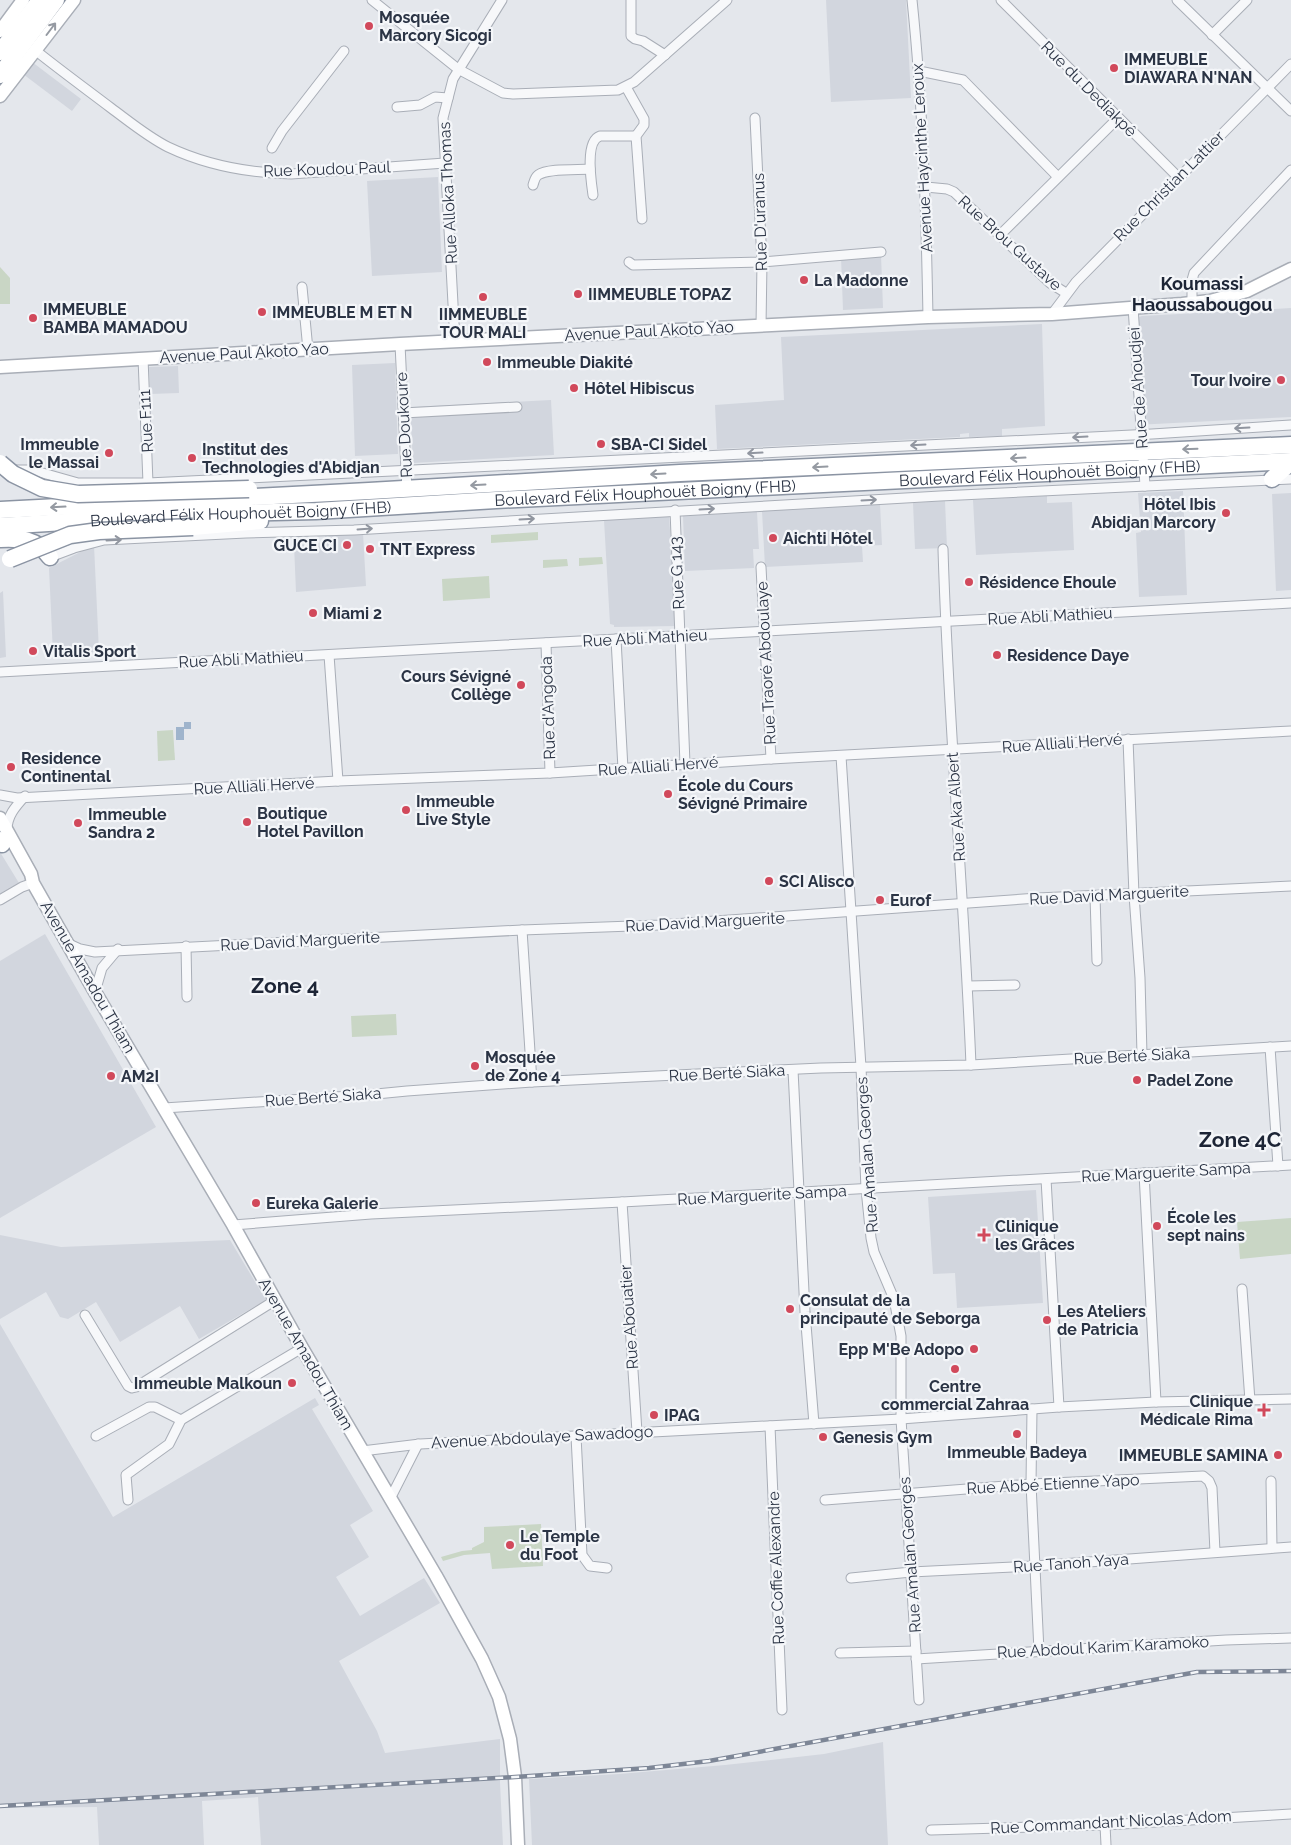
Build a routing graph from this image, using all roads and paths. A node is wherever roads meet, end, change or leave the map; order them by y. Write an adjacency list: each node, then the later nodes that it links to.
1 (23, 0): 13 (street)
2 (40, 0): 17 (highway)
3 (56, 0): 22 (highway)
4 (74, 0): 15 (street, one-way to 4)
5 (372, 0): 20 (street)
6 (502, 0): 20 (street, Rue Alloka Thomas)
7 (631, 0): 18 (street)
8 (727, 0): 18 (street)
9 (912, 0): 21 (street, Avenue Haycinthe Leroux)
10 (1001, 0): 30 (street, Rue du Dediakpê)
11 (1177, 0): 14 (street)
12 (1247, 0): 14 (street)
13 (2, 25)
14 (1212, 34): 24 (street)
15 (35, 50): 25 (street); 33 (street, Rue Koudou Paul)
16 (344, 51): 32 (street)
17 (0, 52)
18 (664, 55): 23 (street)
19 (1291, 64): 24 (street, Rue Christian Lattier)
20 (458, 69): 23 (street); 26 (street, Rue Alloka Thomas)
21 (920, 71): 37 (street); 39 (street, Avenue Haycinthe Leroux)
22 (0, 75)
23 (626, 87): 31 (street)
24 (1267, 87): 28 (street); 36 (street, Rue Christian Lattier)
25 (0, 96)
26 (448, 98): 27 (street); 33 (street, Rue Alloka Thomas)
27 (397, 107)
28 (1291, 111)
29 (755, 118): 45 (street, Rue D'uranus)
30 (1118, 118): 36 (street, Rue du Dediakpê); 37 (street)
31 (636, 136): 34 (street); 41 (street)
32 (272, 148)
33 (445, 163): 54 (street, Rue Alloka Thomas)
34 (590, 169): 38 (street); 40 (street)
35 (1291, 170): 49 (street)
36 (1178, 177): 48 (street, Rue Christian Lattier)
37 (1058, 178): 42 (street)
38 (533, 185)
39 (926, 187): 42 (street, Rue Brou Gustave); 52 (street, Avenue Haycinthe Leroux)
40 (593, 195)
41 (642, 220)
42 (1000, 236): 48 (street, Rue Brou Gustave)
43 (881, 252): 45 (street)
44 (629, 262): 45 (street)
45 (762, 262): 53 (street, Rue D'uranus)
46 (1291, 269): 49 (street, Avenue Paul Akoto Yao)
47 (302, 286): 56 (street)
48 (1066, 293): 51 (street, Rue Christian Lattier)
49 (1192, 304): 50 (street, Avenue Paul Akoto Yao)
50 (1133, 307): 51 (street, Avenue Paul Akoto Yao); 62 (street, Rue de Ahoudjeï)
51 (1052, 314): 52 (street, Avenue Paul Akoto Yao)
52 (928, 317): 53 (street, Avenue Paul Akoto Yao)
53 (761, 326): 54 (street, Avenue Paul Akoto Yao)
54 (455, 341): 55 (street, Avenue Paul Akoto Yao)
55 (400, 344): 56 (street, Avenue Paul Akoto Yao); 60 (street, Rue Doukoure)
56 (308, 350): 57 (street, Avenue Paul Akoto Yao)
57 (143, 358): 58 (street, Avenue Paul Akoto Yao); 72 (street, Rue F111)
58 (0, 367)
59 (517, 407): 60 (street)
60 (403, 413): 69 (street, Rue Doukoure)
61 (1291, 425): 62 (street, one-way to 62)
62 (1141, 434): 64 (street, Rue de Ahoudjeï); 69 (street, one-way to 69)
63 (1291, 445): 64 (highway, Boulevard Félix Houphouët Boigny (FHB), one-way to 64)
64 (1142, 451): 67 (street, Rue de Ahoudjeï); 74 (highway, Boulevard Félix Houphouët Boigny (FHB), one-way to 74)
65 (1291, 462): 67 (highway, Boulevard Félix Houphouët Boigny (FHB)); 71 (highway)
66 (0, 463): 75 (highway, bridge)
67 (1144, 469): 73 (street, Rue de Ahoudjeï); 76 (highway, Boulevard Félix Houphouët Boigny (FHB))
68 (0, 471): 72 (street)
69 (406, 471): 72 (street); 74 (street, Rue Doukoure)
70 (1291, 478): 71 (street)
71 (1272, 480): 73 (street)
72 (148, 483)
73 (1145, 486): 78 (street, one-way to 73)
74 (407, 489): 75 (highway, Boulevard Félix Houphouët Boigny (FHB)); 76 (street, Rue Doukoure)
75 (369, 491): 77 (highway, Boulevard Félix Houphouët Boigny (FHB), one-way to 77)
76 (408, 506): 79 (highway, Boulevard Félix Houphouët Boigny (FHB))
77 (0, 510)
78 (674, 510): 83 (street, one-way to 78); 89 (street, Rue G 143)
79 (316, 511): 80 (highway, Boulevard Félix Houphouët Boigny (FHB)); 84 (highway, bridge)
80 (0, 526)
81 (0, 539): 83 (highway)
82 (942, 549): 87 (street, Rue Aka Albert)
83 (50, 557)
84 (0, 562)
85 (761, 568): 88 (street, Rue Traoré Abdoulaye)
86 (1291, 603): 87 (street, Rue Abli Mathieu)
87 (945, 622): 88 (street, Rue Abli Mathieu); 96 (street, Rue Aka Albert)
88 (764, 631): 89 (street, Rue Abli Mathieu); 98 (street, Rue Traoré Abdoulaye)
89 (680, 636): 90 (street, Rue Abli Mathieu); 99 (street, Rue G 143)
90 (616, 639): 91 (street, Rue Abli Mathieu); 100 (street)
91 (546, 643): 92 (street, Rue Abli Mathieu); 101 (street, Rue d'Angoda)
92 (329, 655): 93 (street, Rue Abli Mathieu); 102 (street)
93 (0, 672)
94 (1291, 732): 95 (street, Rue Alliali Hervé)
95 (1128, 739): 96 (street, Rue Alliali Hervé); 109 (street)
96 (952, 750): 97 (street, Rue Alliali Hervé); 112 (street, Rue Aka Albert)
97 (841, 756): 98 (street, Rue Alliali Hervé); 113 (street, Rue Amalan Georges)
98 (771, 759): 99 (street, Rue Alliali Hervé)
99 (684, 764): 100 (street, Rue Alliali Hervé)
100 (623, 769): 101 (street, Rue Alliali Hervé)
101 (550, 773): 102 (street, Rue Alliali Hervé)
102 (338, 781): 104 (street, Rue Alliali Hervé)
103 (0, 796): 104 (street, Rue Alliali Hervé)
104 (25, 796): 106 (street)
105 (0, 818): 106 (street, Avenue Amadou Thiam)
106 (2, 839): 107 (street, Avenue Amadou Thiam)
107 (33, 883): 111 (street); 115 (street, Avenue Amadou Thiam)
108 (1291, 886): 109 (street, Rue David Marguerite)
109 (1134, 895): 110 (street, Rue David Marguerite); 125 (street)
110 (1095, 896): 112 (street, Rue David Marguerite); 118 (street)
111 (0, 900)
112 (964, 905): 113 (street, Rue David Marguerite); 120 (street, Rue Aka Albert)
113 (851, 912): 114 (street, Rue David Marguerite); 127 (street, Rue Amalan Georges)
114 (522, 930): 116 (street, Rue David Marguerite); 129 (street)
115 (67, 942): 117 (street, Rue David Marguerite); 121 (street, Avenue Amadou Thiam)
116 (186, 946): 117 (street, Rue David Marguerite); 122 (street)
117 (118, 949): 121 (street)
118 (1097, 961)
119 (1015, 985): 120 (street)
120 (968, 986): 126 (street, Rue Aka Albert)
121 (95, 992): 130 (street, Avenue Amadou Thiam)
122 (187, 997)
123 (1291, 1046): 124 (street, Rue Berté Siaka)
124 (1270, 1047): 125 (street, Rue Berté Siaka); 132 (street)
125 (1142, 1055): 126 (street, Rue Berté Siaka)
126 (971, 1065): 127 (street, Rue Berté Siaka)
127 (861, 1067): 128 (street, Rue Berté Siaka); 135 (street, Rue Amalan Georges)
128 (792, 1070): 129 (street, Rue Berté Siaka); 136 (street)
129 (532, 1082): 130 (street, Rue Berté Siaka)
130 (164, 1108): 138 (street, Avenue Amadou Thiam)
131 (1291, 1165): 132 (street, Rue Marguerite Sampa)
132 (1278, 1166): 133 (street, Rue Marguerite Sampa)
133 (1144, 1173): 134 (street, Rue Marguerite Sampa); 145 (street)
134 (1046, 1179): 135 (street, Rue Marguerite Sampa); 146 (street)
135 (866, 1189): 136 (street, Rue Marguerite Sampa); 148 (street, Rue Amalan Georges)
136 (798, 1192): 137 (street, Rue Marguerite Sampa); 150 (street)
137 (622, 1202): 138 (street, Rue Marguerite Sampa); 152 (street, Rue Abouatier)
138 (233, 1225): 140 (street, Avenue Amadou Thiam)
139 (1242, 1289): 143 (street)
140 (274, 1301): 141 (street); 142 (street, Avenue Amadou Thiam)
141 (85, 1315)
142 (302, 1348): 149 (street); 156 (street, Avenue Amadou Thiam)
143 (1250, 1400): 144 (street, Avenue Abdoulaye Sawadogo); 145 (street, Avenue Abdoulaye Sawadogo)
144 (1291, 1400)
145 (1156, 1402): 146 (street, Avenue Abdoulaye Sawadogo)
146 (1058, 1407): 147 (street, Avenue Abdoulaye Sawadogo)
147 (1032, 1409): 148 (street, Avenue Abdoulaye Sawadogo); 158 (street)
148 (901, 1419): 150 (street, Avenue Abdoulaye Sawadogo); 159 (street, Rue Amalan Georges)
149 (181, 1420): 153 (street); 161 (street)
150 (814, 1424): 151 (street, Avenue Abdoulaye Sawadogo)
151 (770, 1426): 152 (street, Avenue Abdoulaye Sawadogo); 175 (street, Rue Coffie Alexandre)
152 (637, 1432): 154 (street, Avenue Abdoulaye Sawadogo)
153 (96, 1436)
154 (576, 1436): 155 (street, Avenue Abdoulaye Sawadogo); 167 (street)
155 (418, 1444): 156 (street, Avenue Abdoulaye Sawadogo); 160 (street)
156 (362, 1451): 160 (street, Avenue Amadou Thiam)
157 (1271, 1481): 164 (street)
158 (1031, 1484): 159 (street, Rue Abbé Etienne Yapo); 165 (street, Rue Abbé Etienne Yapo); 166 (street)
159 (906, 1494): 162 (street, Rue Abbé Etienne Yapo); 168 (street, Rue Amalan Georges)
160 (390, 1498): 179 (street, Avenue Amadou Thiam)
161 (128, 1500)
162 (825, 1500)
163 (1291, 1547): 164 (street, Rue Tanoh Yaya)
164 (1272, 1548): 165 (street, Rue Tanoh Yaya)
165 (1215, 1552): 166 (street, Rue Tanoh Yaya)
166 (1034, 1566): 168 (street, Rue Tanoh Yaya); 171 (street)
167 (607, 1568)
168 (911, 1572): 169 (street, Rue Tanoh Yaya); 173 (street, Rue Amalan Georges)
169 (851, 1578)
170 (1291, 1638): 171 (street, Rue Abdoul Karim Karamoko)
171 (1039, 1651): 173 (street, Rue Abdoul Karim Karamoko)
172 (840, 1653): 173 (street, Rue Abdoul Karim Karamoko)
173 (916, 1655): 174 (street, Rue Amalan Georges)
174 (919, 1700)
175 (782, 1710)
176 (1291, 1814): 177 (street, Rue Commandant Nicolas Adom)
177 (1104, 1824): 178 (street, Rue Commandant Nicolas Adom); 180 (street)
178 (932, 1830)
179 (518, 1845)
180 (1106, 1845)

